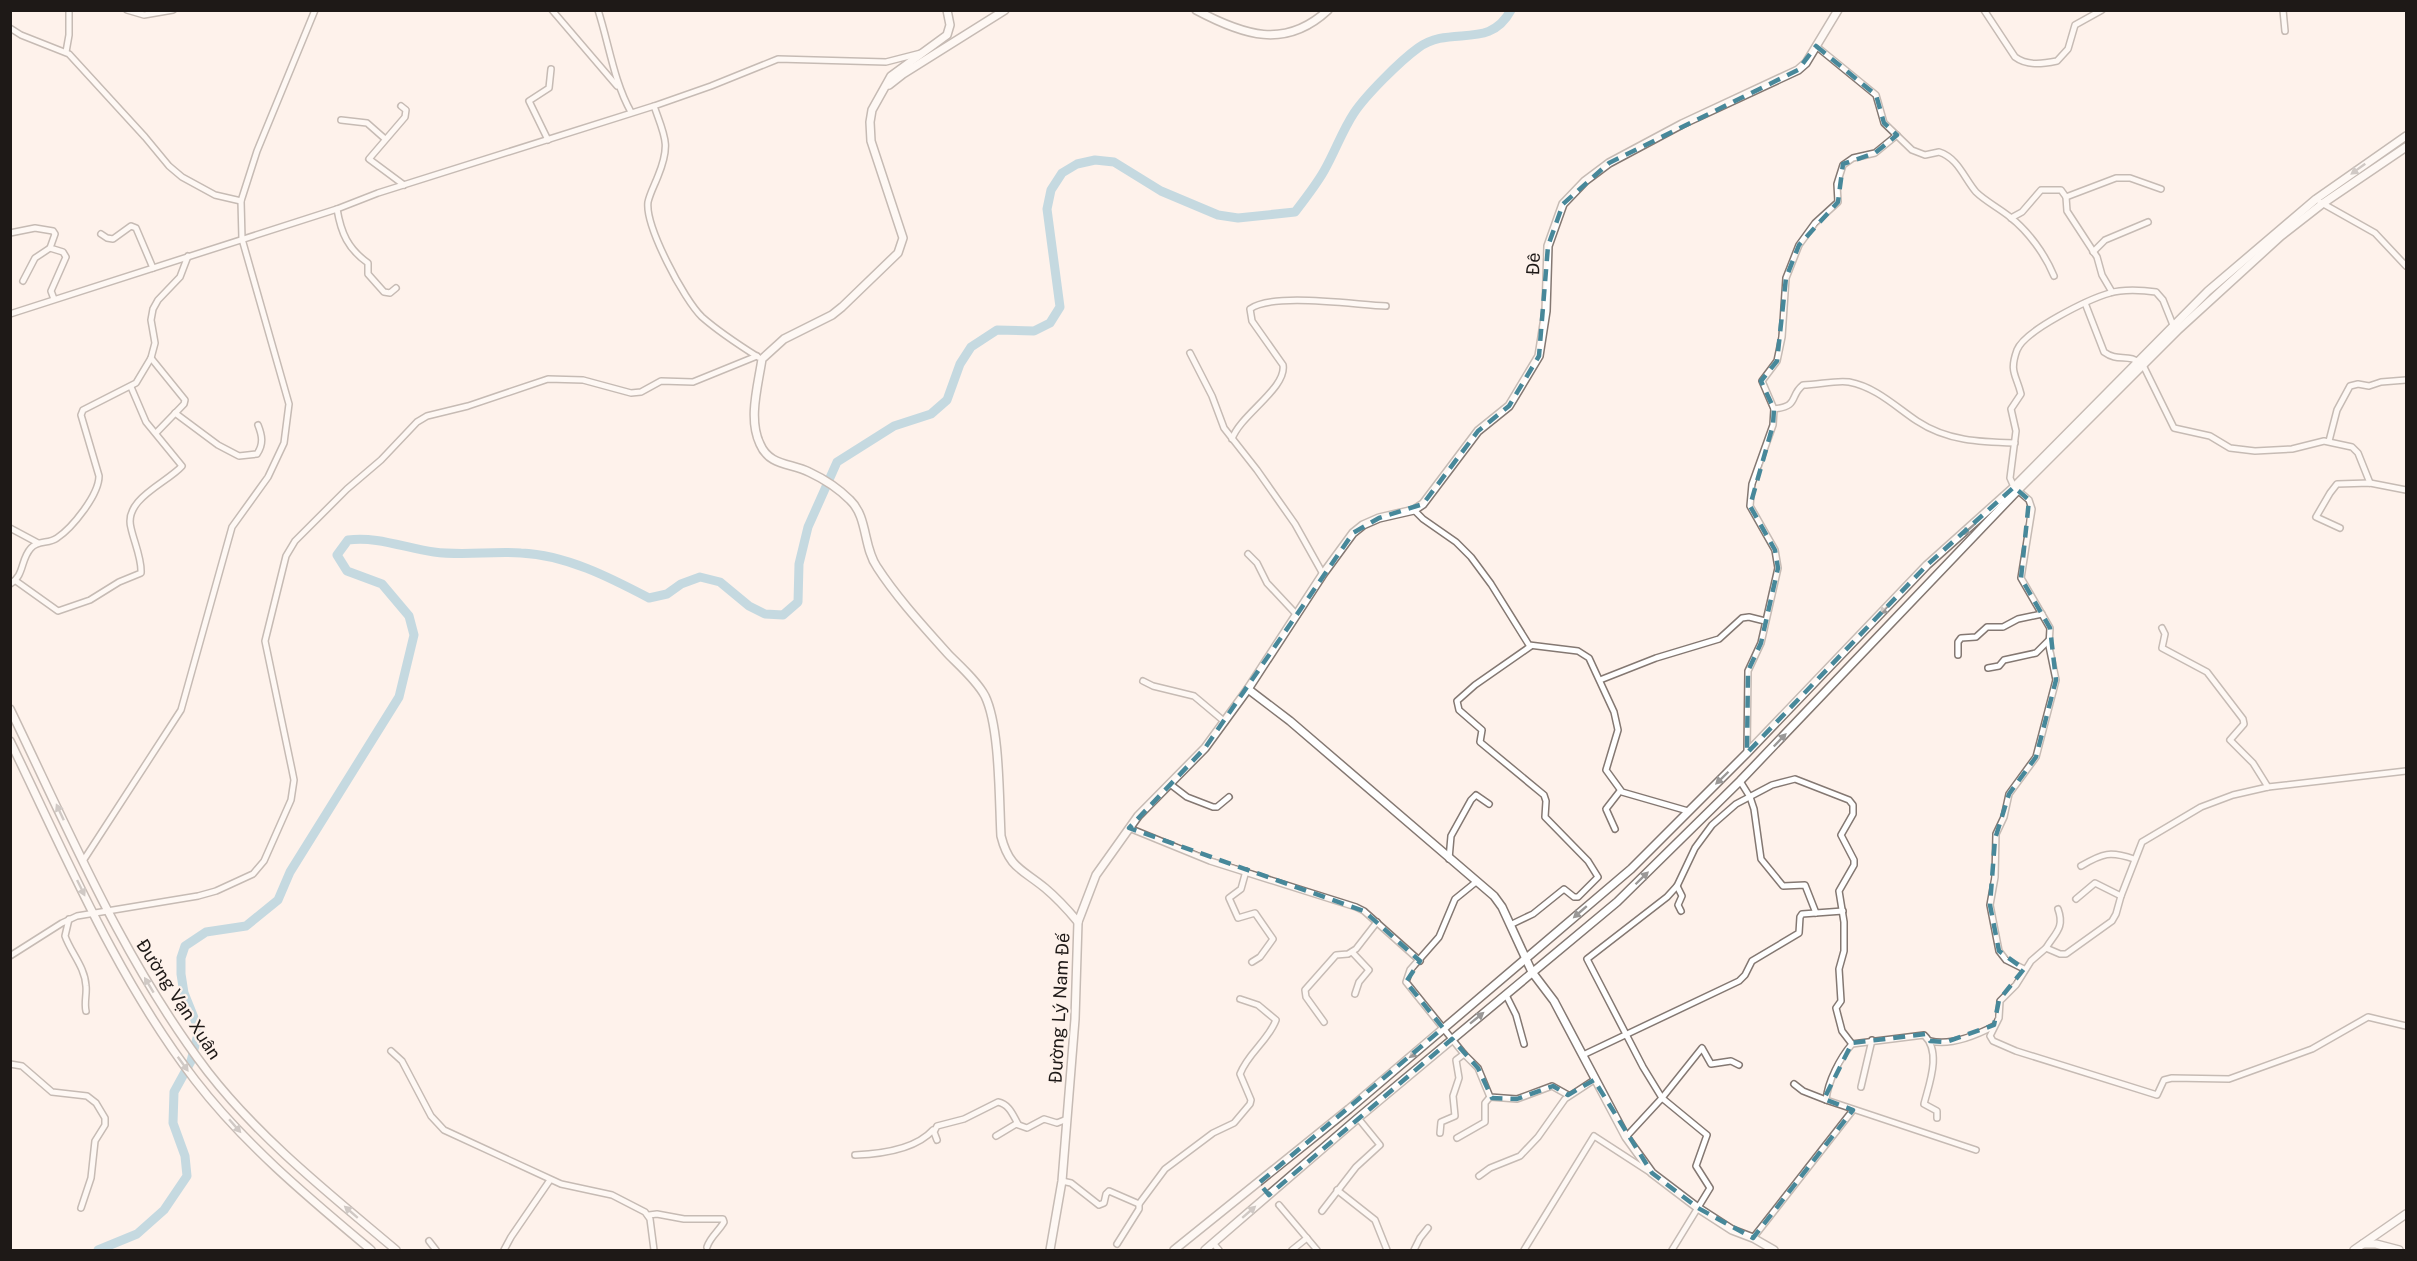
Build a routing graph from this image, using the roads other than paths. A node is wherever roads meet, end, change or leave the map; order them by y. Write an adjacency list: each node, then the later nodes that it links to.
1 (69, 10): 18 (street)
2 (127, 10): 3 (street)
3 (173, 10)
4 (315, 10): 37 (street)
5 (552, 10): 23 (street)
6 (598, 10): 23 (street)
7 (947, 10): 19 (street)
8 (1005, 10): 24 (street)
9 (1196, 10): 10 (street)
10 (1328, 10)
11 (1838, 10): 17 (street, Đê)
12 (1984, 10): 13 (street)
13 (2102, 10)
14 (2283, 10): 16 (street)
15 (10, 28): 18 (street)
16 (2285, 31)
17 (1816, 46): 29 (street); 75 (street, Đê)
18 (66, 52): 37 (street)
19 (925, 52): 20 (street); 22 (street)
20 (886, 62): 22 (street); 26 (street)
21 (551, 69): 32 (street)
22 (891, 76): 24 (street)
23 (619, 88): 27 (street)
24 (885, 88): 61 (street)
25 (401, 106): 31 (street)
26 (654, 106): 27 (street); 61 (street)
27 (631, 112): 32 (street)
28 (341, 120): 31 (street)
29 (1897, 135): 40 (street); 65 (street)
30 (2406, 136): 38 (street, one-way to 38)
31 (384, 138): 34 (street)
32 (548, 140): 34 (street)
33 (2406, 147): 38 (street)
34 (404, 185): 39 (street)
35 (2161, 189): 36 (street)
36 (2066, 197): 40 (street); 46 (street)
37 (241, 201): 44 (street)
38 (2319, 202): 48 (street); 58 (street); 62 (street)
39 (337, 209): 44 (street); 52 (street)
40 (2011, 218): 50 (street)
41 (2148, 222): 46 (street)
42 (10, 233): 45 (street)
43 (101, 234): 49 (street)
44 (242, 239): 47 (street); 110 (street)
45 (50, 248): 51 (street); 54 (street)
46 (2092, 252): 53 (street)
47 (188, 256): 49 (street); 60 (street)
48 (2406, 266)
49 (153, 268): 54 (street)
50 (2054, 276)
51 (23, 281)
52 (396, 288)
53 (2112, 292): 55 (street); 58 (street)
54 (54, 299): 57 (street)
55 (2085, 303): 62 (street); 71 (street)
56 (1386, 306): 69 (street)
57 (10, 314)
58 (2173, 325): 62 (street)
59 (1190, 353): 69 (street)
60 (151, 358): 64 (street); 66 (street)
61 (760, 358): 119 (street); 124 (street, Đường Lý Nam Đế)
62 (2140, 362): 70 (street); 73 (street)
63 (2406, 380): 70 (street)
64 (131, 387): 68 (street); 78 (street)
65 (1774, 409): 71 (street); 84 (street)
66 (175, 413): 67 (street); 68 (street)
67 (258, 425)
68 (156, 433): 81 (street)
69 (1232, 439): 80 (street)
70 (2329, 441): 72 (street)
71 (2015, 443): 73 (street)
72 (2370, 483): 74 (street); 77 (street)
73 (2016, 489): 82 (street); 96 (street, one-way to 96); 98 (street, one-way to 73)
74 (2406, 490)
75 (1414, 510): 80 (street); 87 (street)
76 (10, 528): 78 (street)
77 (2340, 528)
78 (38, 543): 81 (street)
79 (1248, 554): 83 (street)
80 (1323, 574): 83 (street)
81 (13, 582)
82 (2042, 614): 86 (street); 88 (street)
83 (1297, 615): 92 (street)
84 (1765, 621): 90 (street); 96 (street)
85 (2162, 628): 100 (street)
86 (2049, 640): 89 (street); 133 (street)
87 (1531, 646): 90 (street); 126 (street)
88 (1958, 656)
89 (1988, 668)
90 (1600, 680): 101 (street)
91 (1143, 681): 94 (street)
92 (1248, 689): 94 (street); 108 (street)
93 (10, 709): 110 (street, Đường Vạn Xuân, one-way to 93)
94 (1225, 722): 99 (street)
95 (10, 741): 121 (street, Đường Vạn Xuân, one-way to 121)
96 (1747, 753): 105 (street, one-way to 105)
97 (2406, 771): 100 (street)
98 (1740, 781): 103 (street); 134 (street, one-way to 98)
99 (1170, 784): 102 (street); 106 (street)
100 (2268, 787): 109 (street)
101 (1620, 791): 105 (street); 107 (street)
102 (1229, 797)
103 (1750, 797): 114 (street); 120 (street); 122 (street)
104 (1489, 804): 108 (street)
105 (1688, 811): 130 (street, one-way to 130)
106 (1129, 828): 112 (street); 124 (street)
107 (1615, 830)
108 (1449, 859): 113 (street)
109 (2134, 859): 111 (street); 115 (street)
110 (83, 861): 119 (street, Đường Vạn Xuân)
111 (2081, 866)
112 (1246, 871): 125 (street); 131 (street)
113 (1476, 882): 126 (street); 132 (street)
114 (1677, 886): 118 (street); 143 (street)
115 (2121, 896): 116 (street); 127 (street)
116 (2076, 899)
117 (2058, 909): 127 (street)
118 (1681, 910)
119 (107, 911): 121 (street); 197 (street, Đường Vạn Xuân, one-way to 119)
120 (1843, 911): 122 (street); 148 (street)
121 (93, 912): 123 (street); 196 (street, Đường Vạn Xuân, one-way to 196)
122 (1816, 913): 143 (street)
123 (69, 919): 129 (street); 138 (street)
124 (1078, 922): 164 (street, Đường Lý Nam Đế)
125 (1377, 922): 128 (street); 132 (street)
126 (1510, 925): 130 (street)
127 (2046, 948): 133 (street)
128 (1353, 952): 135 (street); 139 (street)
129 (10, 956)
130 (1526, 960): 134 (street); 142 (street)
131 (1252, 962)
132 (1420, 962): 142 (street)
133 (2024, 969): 140 (street)
134 (1532, 972): 136 (street); 151 (street)
135 (1355, 994)
136 (1506, 994): 144 (street, one-way to 136); 147 (street)
137 (1240, 999): 181 (street)
138 (86, 1011)
139 (1324, 1022)
140 (1994, 1025): 141 (street); 146 (street)
141 (2406, 1026)
142 (1443, 1028): 144 (street); 178 (street, one-way to 178)
143 (1628, 1034): 151 (street); 159 (street)
144 (1452, 1039): 150 (street); 162 (street)
145 (1872, 1040): 146 (street); 148 (street); 156 (street)
146 (1930, 1041): 163 (street)
147 (1524, 1044)
148 (1852, 1044): 160 (street)
149 (391, 1051): 176 (street)
150 (1464, 1054): 158 (street); 167 (street)
151 (1583, 1055): 154 (street)
152 (10, 1064): 183 (street)
153 (1739, 1065): 159 (street)
154 (1594, 1080): 157 (street); 169 (street)
155 (1794, 1084): 160 (street)
156 (1861, 1087)
157 (1568, 1095): 158 (street); 175 (street)
158 (1490, 1097): 170 (street)
159 (1662, 1098): 169 (street); 184 (street)
160 (1826, 1100): 161 (street)
161 (1853, 1110): 172 (street); 190 (street)
162 (1358, 1118): 179 (street); 180 (street)
163 (1937, 1118)
164 (1067, 1119): 165 (street); 177 (street, Đường Lý Nam Đế)
165 (1018, 1124): 166 (street); 168 (street)
166 (934, 1128): 171 (street); 173 (street)
167 (1440, 1133)
168 (996, 1136)
169 (1626, 1137): 174 (street)
170 (1457, 1138)
171 (937, 1140)
172 (1976, 1150)
173 (855, 1155)
174 (1652, 1173): 184 (street); 209 (street)
175 (1479, 1176)
176 (550, 1180): 187 (street); 199 (street)
177 (1062, 1181): 181 (street); 201 (street, Đường Lý Nam Đế)
178 (1259, 1183): 180 (street); 202 (street)
179 (1337, 1190): 185 (street); 207 (street)
180 (1269, 1195): 192 (street, one-way to 180)
181 (1139, 1204): 193 (street)
182 (1278, 1205): 189 (street)
183 (81, 1208)
184 (1698, 1208): 190 (street); 210 (street)
185 (1322, 1210)
186 (2406, 1214): 194 (street)
187 (649, 1215): 195 (street); 200 (street)
188 (1428, 1228): 208 (street)
189 (1307, 1238): 205 (street); 206 (street)
190 (1753, 1238): 211 (street)
191 (429, 1242): 198 (street)
192 (1213, 1243): 203 (street); 204 (street)
193 (1117, 1244)
194 (2362, 1244): 212 (street); 213 (street)
195 (707, 1247)
196 (371, 1251)
197 (396, 1251)
198 (436, 1251)
199 (504, 1251)
200 (654, 1251)
201 (1050, 1251)
202 (1174, 1251)
203 (1204, 1251)
204 (1219, 1251)
205 (1292, 1251)
206 (1317, 1251)
207 (1387, 1251)
208 (1414, 1251)
209 (1524, 1251)
210 (1672, 1251)
211 (1774, 1251)
212 (2354, 1251)
213 (2399, 1251)

